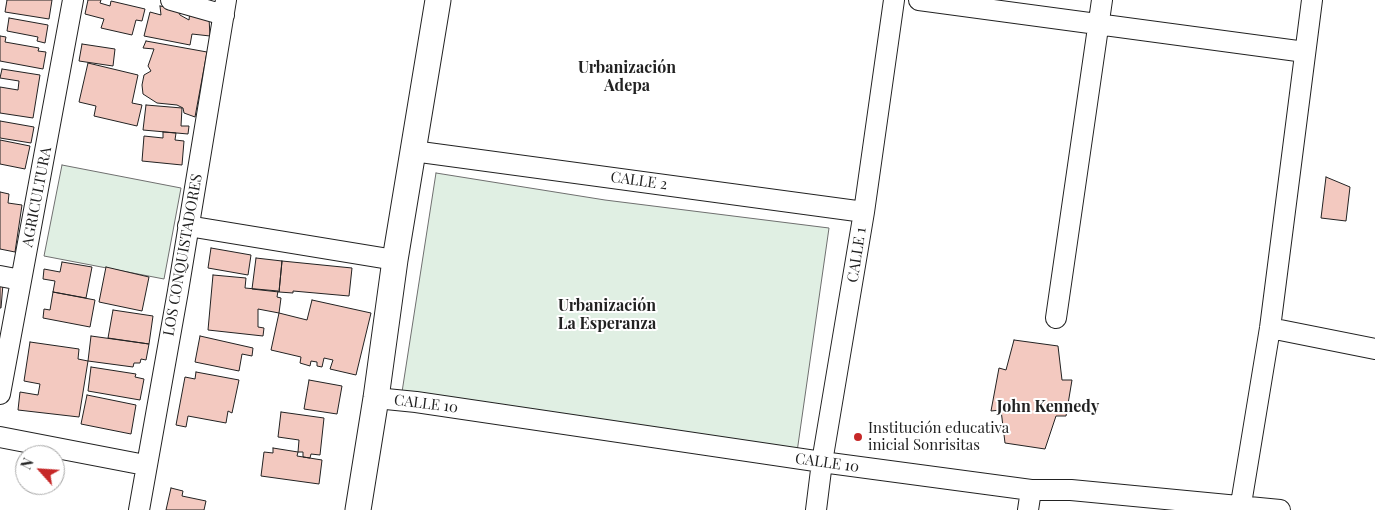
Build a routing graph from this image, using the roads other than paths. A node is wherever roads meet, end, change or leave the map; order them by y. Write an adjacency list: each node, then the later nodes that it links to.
1 (73, 0): 16 (street, AGRICULTURA)
2 (171, 0): 8 (street)
3 (438, 0): 11 (street)
4 (894, 0): 12 (street, CALLE 1)
5 (918, 0): 9 (street)
6 (1102, 0): 9 (street)
7 (1312, 0): 10 (street)
8 (225, 7): 13 (street, LOS CONQUISTADORES)
9 (1098, 24): 10 (street); 17 (street)
10 (1305, 52): 18 (street)
11 (413, 151): 12 (street, CALLE 2); 14 (street)
12 (864, 212): 23 (street, CALLE 1)
13 (188, 226): 14 (street); 24 (street, LOS CONQUISTADORES)
14 (395, 260): 21 (street)
15 (0, 276): 16 (street)
16 (21, 280): 20 (street, AGRICULTURA)
17 (1056, 318)
18 (1270, 328): 19 (street); 26 (street)
19 (1375, 350)
20 (0, 394)
21 (376, 398): 23 (street, CALLE 10); 28 (street)
22 (0, 436): 24 (street)
23 (822, 462): 25 (street, CALLE 10); 29 (street, CALLE 1)
24 (145, 465): 27 (street, LOS CONQUISTADORES)
25 (1032, 490): 26 (street, CALLE 10); 30 (street)
26 (1240, 508): 31 (street, CALLE 10)
27 (139, 510)
28 (358, 510)
29 (816, 510)
30 (1028, 510)
31 (1280, 510)

